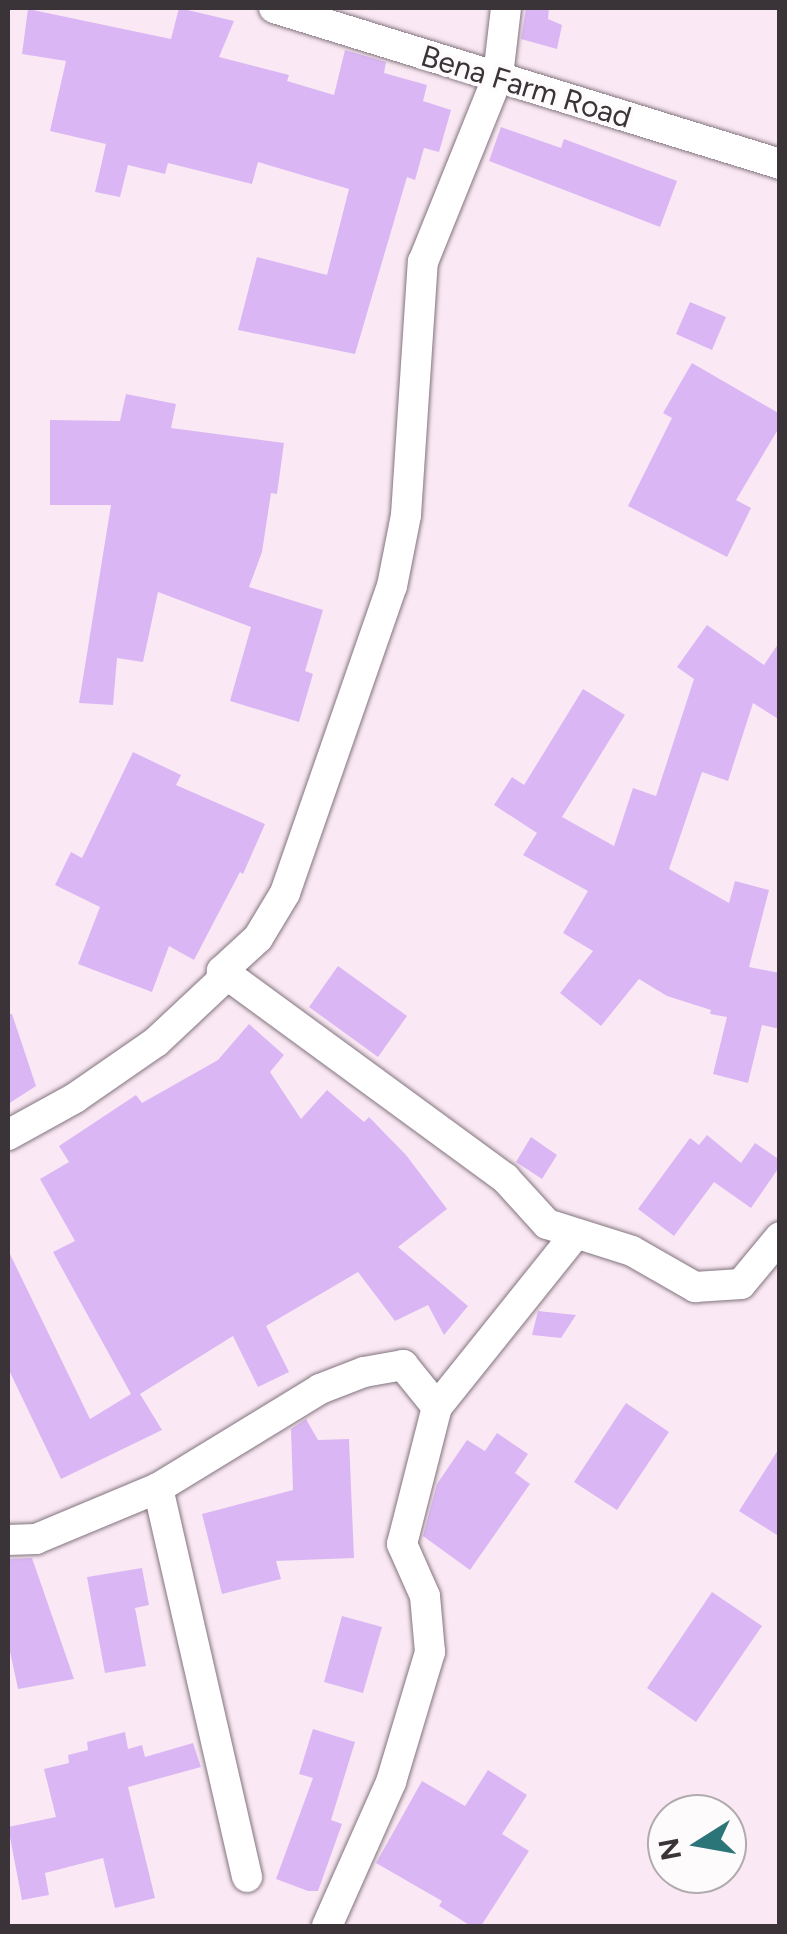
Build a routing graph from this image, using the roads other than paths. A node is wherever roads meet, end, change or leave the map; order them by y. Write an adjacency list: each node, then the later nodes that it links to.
1 (274, 8): 3 (street, Bena Farm Road)
2 (506, 8): 3 (street)
3 (498, 76): 4 (street, Bena Farm Road); 5 (street)
4 (780, 164)
5 (222, 971): 6 (street); 7 (street)
6 (8, 1135)
7 (574, 1236): 8 (street); 9 (street)
8 (780, 1238)
9 (437, 1407): 10 (street); 13 (street)
10 (158, 1488): 11 (street); 12 (street)
11 (8, 1540)
12 (247, 1877)
13 (327, 1926)

